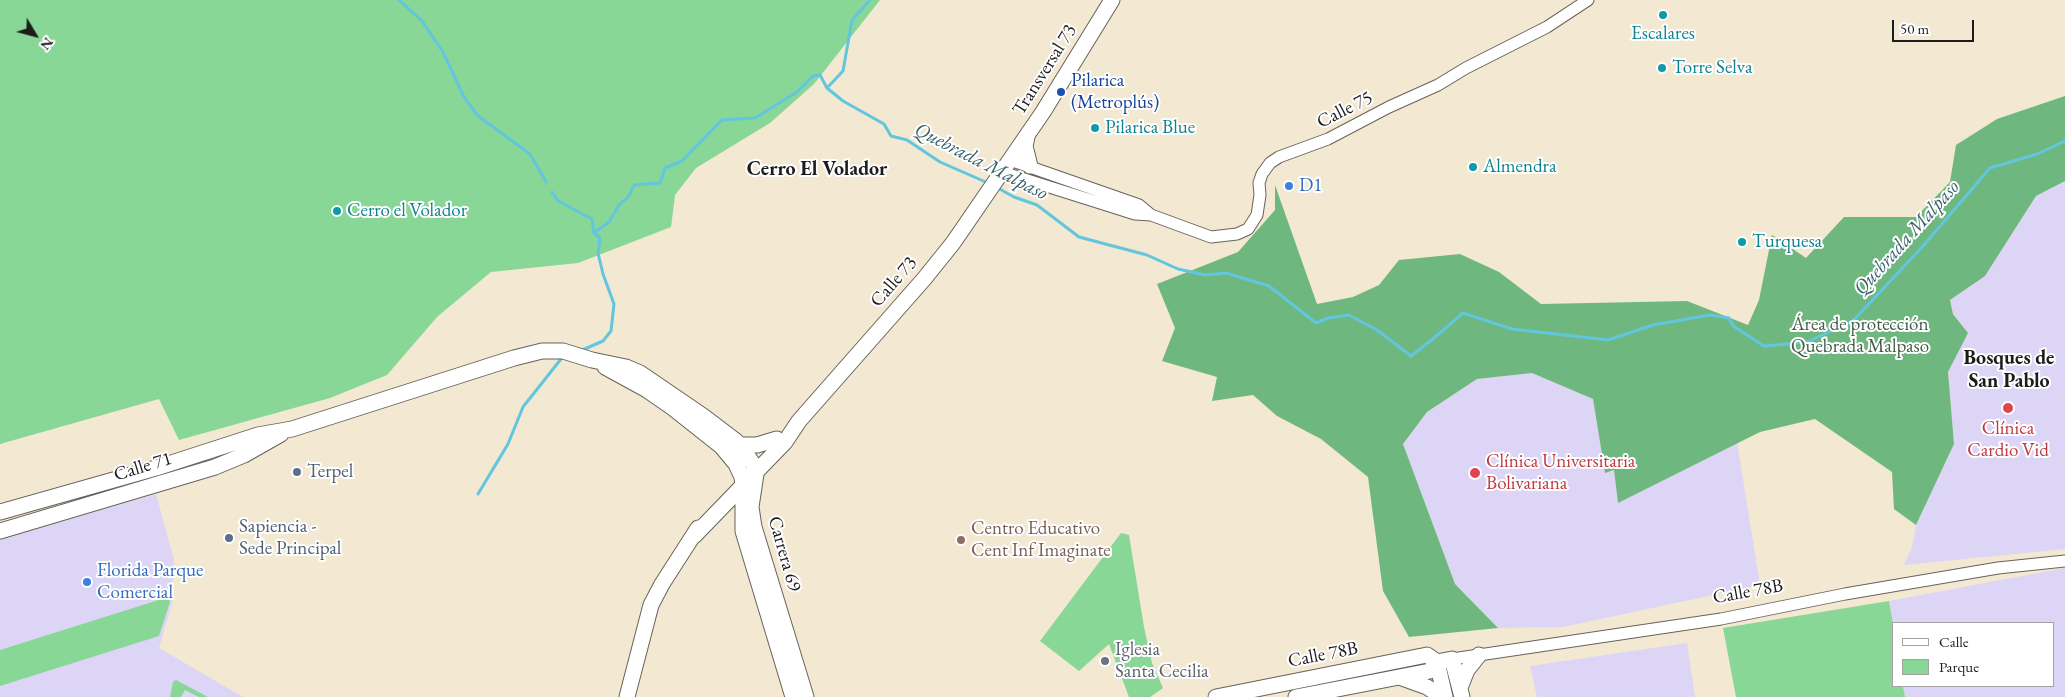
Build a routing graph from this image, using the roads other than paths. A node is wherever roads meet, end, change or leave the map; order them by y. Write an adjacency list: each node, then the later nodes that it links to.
1 (1112, 0): 3 (main road, Transversal 73)
2 (1588, 0): 8 (street, Calle 75)
3 (1031, 130): 4 (main road); 5 (main road, Transversal 73)
4 (1030, 166): 5 (street, Calle 75); 6 (street, Calle 75)
5 (1003, 171): 7 (street, Calle 75); 10 (main road, Calle 73)
6 (1071, 180): 7 (street); 8 (street, Calle 75)
7 (1068, 192): 8 (street, Calle 75)
8 (1151, 214)
9 (679, 406): 11 (main road, Calle 71); 13 (main road); 15 (main road)
10 (798, 421): 12 (main road, Calle 73); 15 (main road, Calle 73)
11 (292, 429): 14 (main road, Calle 71); 16 (main road, Calle 71)
12 (777, 439): 13 (main road); 15 (main road, Calle 73)
13 (740, 445): 15 (main road)
14 (176, 461): 16 (main road); 17 (main road, Calle 71)
15 (748, 476): 18 (main road, Calle 73); 20 (main road, Carrera 69); 21 (main road, Calle 73); 31 (main road, Carrera 69)
16 (170, 480): 19 (main road, Calle 71)
17 (0, 512)
18 (709, 523): 20 (main road); 21 (main road, Calle 73)
19 (0, 531)
20 (743, 531): 30 (main road, Carrera 69)
21 (694, 536): 29 (main road, Calle 73)
22 (2065, 561): 23 (street, Calle 78B)
23 (1479, 654): 24 (street, Calle 78B); 28 (main road)
24 (1452, 659): 25 (main road, Calle 78B); 28 (main road)
25 (1437, 662): 26 (main road, Calle 78B); 27 (main road, Calle 78B); 34 (main road)
26 (1325, 676): 32 (main road, Calle 78B); 33 (main road)
27 (1400, 677): 33 (main road, Calle 78B); 34 (main road)
28 (1461, 692)
29 (630, 694)
30 (793, 697)
31 (806, 697)
32 (1216, 697)
33 (1297, 697)
34 (1444, 697)

